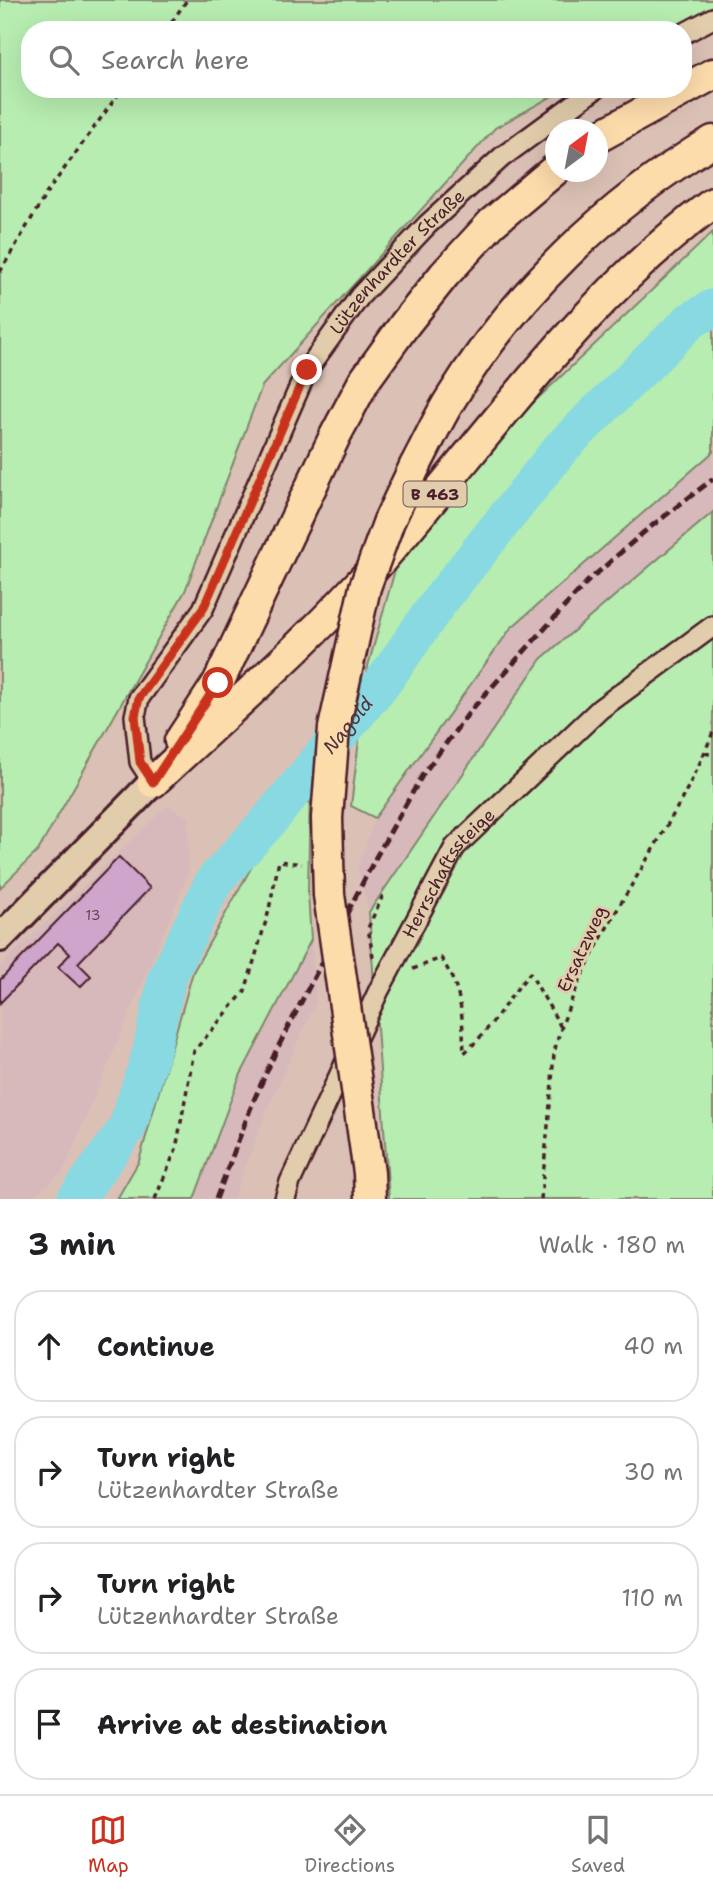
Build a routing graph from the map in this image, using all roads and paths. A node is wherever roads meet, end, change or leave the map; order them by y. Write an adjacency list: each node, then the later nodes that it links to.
1 (187, 0): 3 (path)
2 (713, 18): 4 (street)
3 (172, 21)
4 (692, 29)
5 (713, 74): 6 (main road)
6 (692, 85)
7 (115, 98): 14 (path)
8 (583, 98): 19 (street, Lützenhardter Straße)
9 (669, 98): 10 (main road)
10 (608, 131)
11 (713, 141): 28 (main road, B 463, bridge)
12 (545, 178): 19 (main road)
13 (713, 203): 19 (main road, B 463)
14 (0, 272)
15 (713, 626): 27 (street, Herrschaftssteige)
16 (713, 732): 17 (path, Ersatzweg)
17 (705, 753): 18 (path); 25 (path, Ersatzweg)
18 (713, 755)
19 (153, 782): 23 (main road)
20 (302, 864): 26 (path)
21 (383, 895): 22 (path)
22 (368, 928)
23 (0, 937)
24 (403, 973): 25 (path)
25 (562, 1029): 29 (path, Ersatzweg)
26 (155, 1199)
27 (285, 1199)
28 (370, 1199)
29 (541, 1199)

